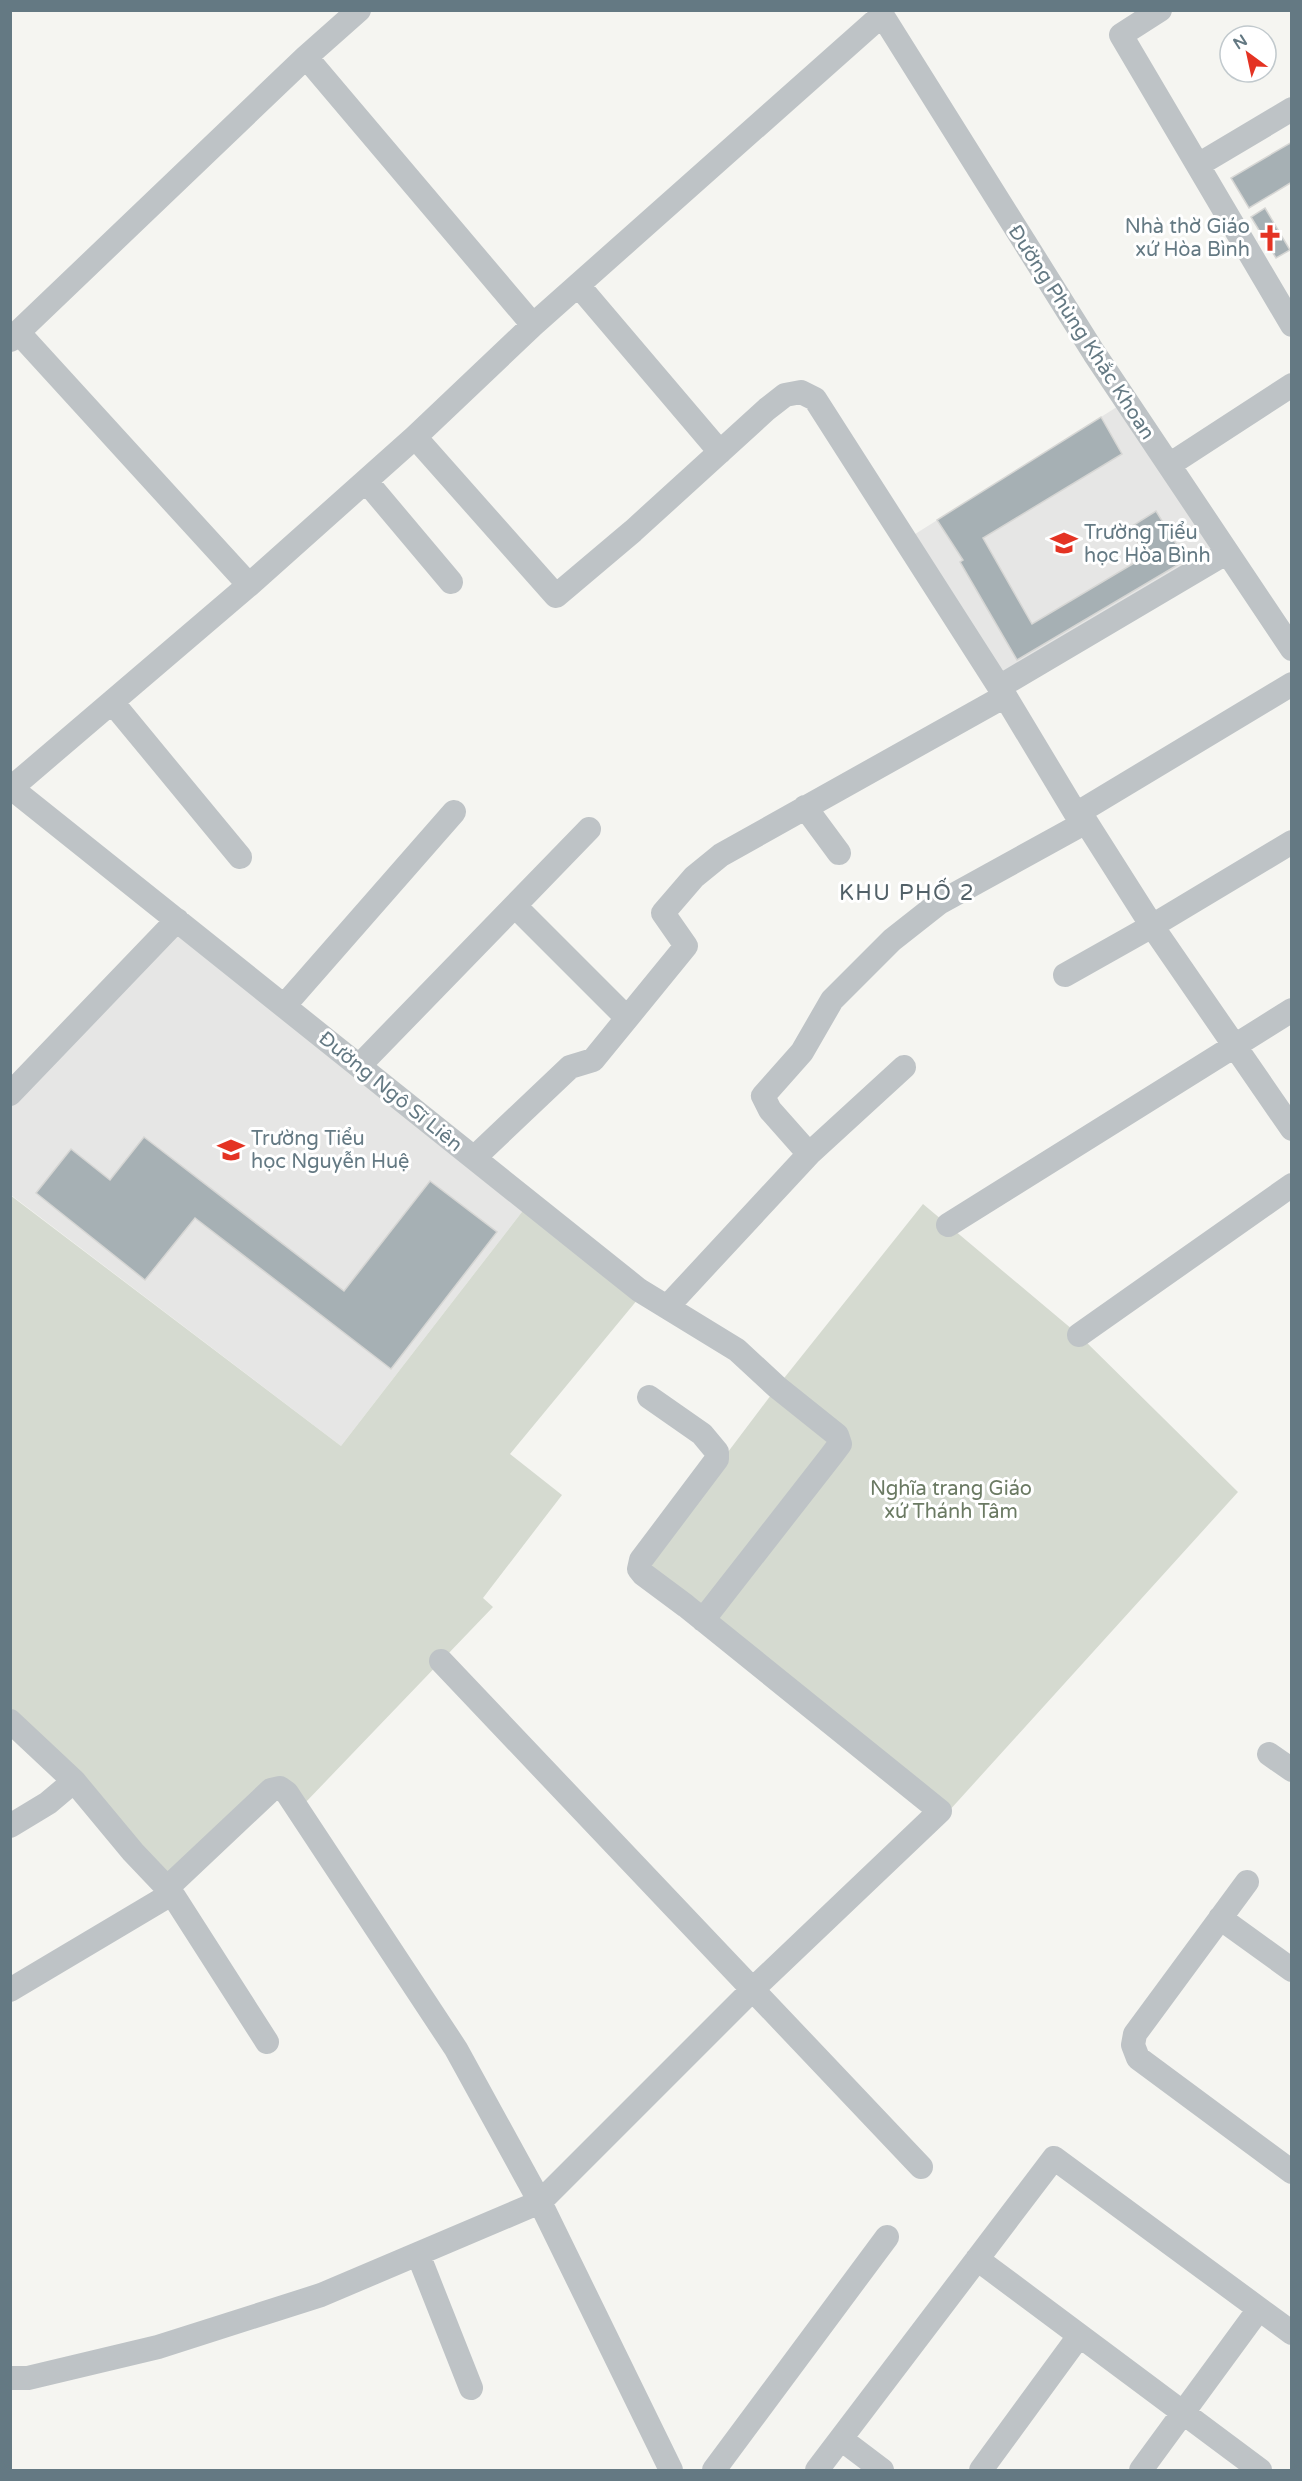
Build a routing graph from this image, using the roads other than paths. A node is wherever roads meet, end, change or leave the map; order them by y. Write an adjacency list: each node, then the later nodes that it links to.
1 (1160, 10): 6 (street)
2 (881, 13): 7 (street); 14 (street, Đường Phùng Khắc Khoan)
3 (348, 14): 4 (street)
4 (306, 57): 9 (street); 10 (street)
5 (1292, 109): 6 (street)
6 (1198, 165): 8 (street)
7 (578, 285): 9 (street); 13 (street)
8 (1288, 312)
9 (532, 325): 12 (street)
10 (14, 336): 18 (street)
11 (1292, 385): 14 (street)
12 (415, 437): 13 (street); 15 (street)
13 (720, 452): 21 (street)
14 (1168, 465): 16 (street, Đường Phùng Khắc Khoan)
15 (366, 481): 17 (street); 18 (street)
16 (1226, 553): 19 (street, Đường Phùng Khắc Khoan); 21 (street)
17 (451, 582)
18 (249, 585): 22 (street)
19 (1292, 649)
20 (1292, 684): 26 (street)
21 (1002, 692): 24 (street); 26 (street)
22 (112, 702): 23 (street); 30 (street)
23 (11, 788): 32 (street, Đường Ngô Sĩ Liên)
24 (806, 807): 29 (street); 37 (street)
25 (454, 812): 35 (street)
26 (1081, 818): 33 (street); 43 (street)
27 (589, 830): 31 (street)
28 (1292, 842): 33 (street)
29 (838, 853)
30 (240, 857)
31 (516, 907): 37 (street); 39 (street)
32 (177, 920): 35 (street, Đường Ngô Sĩ Liên); 41 (street)
33 (1152, 927): 34 (street); 38 (street)
34 (1065, 975)
35 (284, 1006): 39 (street, Đường Ngô Sĩ Liên)
36 (1292, 1010): 38 (street)
37 (626, 1017): 44 (street)
38 (1234, 1046): 42 (street); 46 (street)
39 (359, 1066): 44 (street, Đường Ngô Sĩ Liên)
40 (904, 1067): 43 (street)
41 (10, 1094)
42 (1292, 1129)
43 (809, 1154): 47 (street)
44 (474, 1158): 47 (street, Đường Ngô Sĩ Liên)
45 (1292, 1185): 48 (street)
46 (948, 1225)
47 (667, 1307): 50 (street, Đường Ngô Sĩ Liên)
48 (1079, 1335)
49 (649, 1397): 50 (street)
50 (703, 1620): 62 (street)
51 (441, 1661): 62 (street)
52 (10, 1721): 55 (street)
53 (1269, 1754): 54 (street)
54 (1292, 1770)
55 (74, 1781): 56 (street); 58 (street)
56 (10, 1826)
57 (1247, 1882): 59 (street)
58 (169, 1890): 61 (street); 63 (street); 66 (street)
59 (1220, 1918): 60 (street); 65 (street)
60 (1292, 1970)
61 (10, 1990)
62 (752, 1990): 64 (street); 66 (street)
63 (267, 2042)
64 (921, 2167)
65 (1292, 2172)
66 (540, 2202): 68 (street); 77 (street)
67 (886, 2237): 78 (street)
68 (418, 2254): 73 (street); 74 (street)
69 (976, 2259): 70 (street); 72 (street); 76 (street)
70 (1259, 2309): 71 (street); 75 (street)
71 (1292, 2333)
72 (1079, 2336): 75 (street); 81 (street)
73 (10, 2378)
74 (471, 2388)
75 (1183, 2413): 82 (street); 83 (street)
76 (841, 2439): 79 (street); 80 (street)
77 (671, 2470)
78 (714, 2470)
79 (817, 2470)
80 (882, 2470)
81 (981, 2470)
82 (1141, 2470)
83 (1260, 2470)

